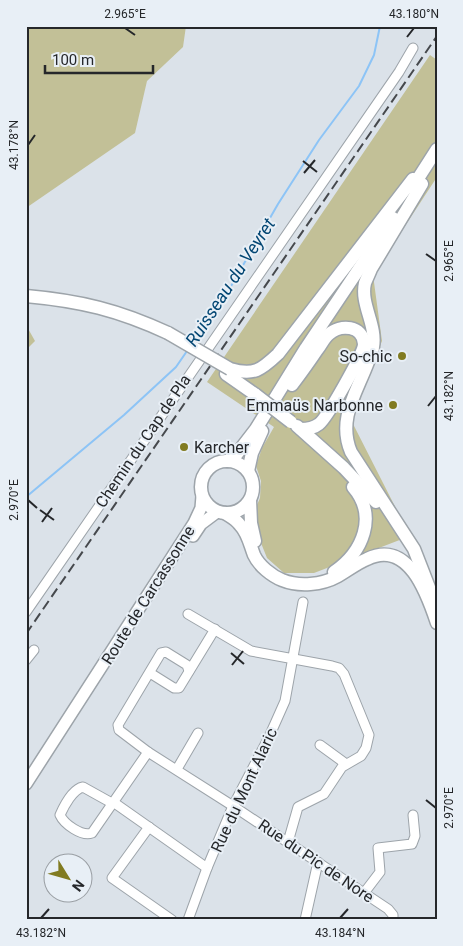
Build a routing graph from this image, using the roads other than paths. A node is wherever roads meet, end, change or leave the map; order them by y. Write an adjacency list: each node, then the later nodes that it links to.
1 (413, 48): 21 (street, Chemin du Cap de Pla)
2 (437, 148): 8 (main road); 11 (main road)
3 (437, 161): 4 (main road)
4 (422, 184): 9 (main road); 17 (main road)
5 (26, 296): 7 (main road)
6 (26, 303): 7 (main road)
7 (167, 335): 8 (main road, bridge)
8 (228, 372): 10 (main road, bridge)
9 (280, 402): 10 (main road); 12 (main road)
10 (296, 426): 17 (main road); 18 (main road)
11 (227, 461): 12 (main road); 13 (main road)
12 (248, 471): 14 (main road)
13 (202, 496): 15 (main road); 30 (main road, Route de Carcassonne)
14 (250, 500): 15 (main road); 16 (main road)
15 (221, 512): 16 (main road); 30 (main road, Route de Carcassonne)
16 (266, 569): 18 (main road)
17 (422, 573): 20 (main road)
18 (318, 583): 23 (main road)
19 (303, 602): 26 (street, Rue du Mont Alaric)
20 (437, 608)
21 (26, 612)
22 (188, 614): 24 (street)
23 (437, 623)
24 (215, 629): 26 (street); 28 (street)
25 (34, 650): 27 (street)
26 (293, 658): 34 (street); 38 (street, Rue du Mont Alaric)
27 (26, 660)
28 (189, 671): 29 (street); 29 (street)
29 (150, 673): 33 (street, Rue du Pic de Nore)
30 (87, 692): 36 (main road, Route de Carcassonne)
31 (198, 733): 35 (street)
32 (320, 745): 34 (street)
33 (148, 752): 35 (street, Rue du Pic de Nore); 37 (street)
34 (346, 764): 41 (street)
35 (177, 769): 38 (street, Rue du Pic de Nore)
36 (26, 784)
37 (112, 803): 37 (street); 40 (street)
38 (233, 806): 41 (street, Rue du Pic de Nore); 43 (street, Rue du Mont Alaric)
39 (413, 815): 44 (street)
40 (150, 827): 43 (street); 45 (street)
41 (288, 842): 42 (street, Rue du Pic de Nore)
42 (318, 862): 44 (street, Rue du Pic de Nore); 47 (street)
43 (207, 868): 46 (street, Rue du Mont Alaric)
44 (364, 893): 48 (street, Rue du Pic de Nore)
45 (172, 920)
46 (188, 920)
47 (305, 920)
48 (393, 920)

